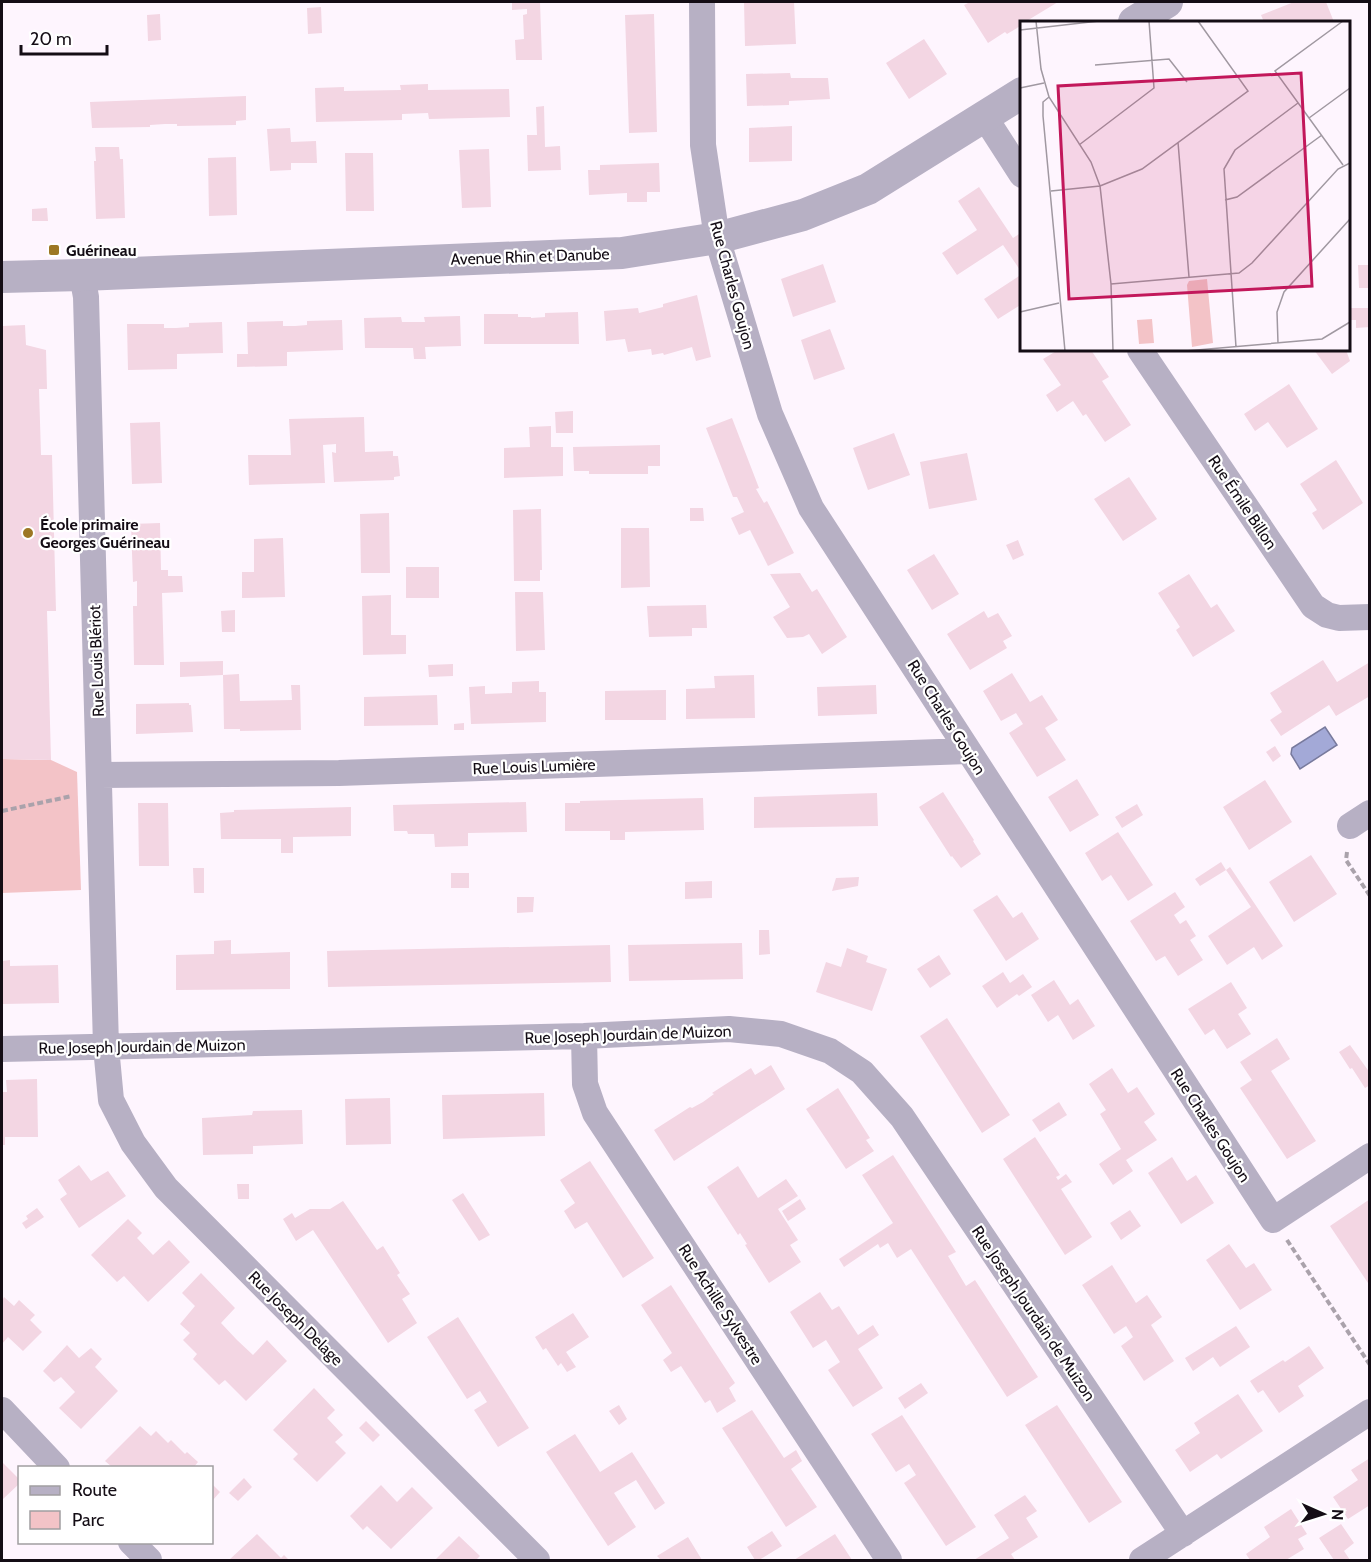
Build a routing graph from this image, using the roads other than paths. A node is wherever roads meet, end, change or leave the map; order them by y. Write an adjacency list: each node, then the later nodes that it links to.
1 (702, 2): 7 (street, Rue Charles Goujon)
2 (1167, 2): 3 (street)
3 (1136, 21)
4 (1020, 94): 5 (street, Avenue Rhin et Danube)
5 (984, 116): 6 (street); 7 (street, Avenue Rhin et Danube)
6 (1020, 172)
7 (717, 238): 8 (street, Avenue Rhin et Danube); 12 (street, Rue Charles Goujon)
8 (82, 275): 9 (street, Avenue Rhin et Danube); 13 (street, Rue Louis Blériot)
9 (2, 277)
10 (1141, 351): 11 (street, Rue Émile Billon)
11 (1370, 617)
12 (968, 752): 13 (street, Rue Louis Lumière); 17 (street, Rue Charles Goujon)
13 (99, 783): 15 (street, Rue Louis Blériot)
14 (584, 1036): 15 (street, Rue Joseph Jourdain de Muizon); 21 (street, Rue Joseph Jourdain de Muizon); 25 (street, Rue Achille Sylvestre)
15 (106, 1047): 16 (street, Rue Joseph Jourdain de Muizon); 24 (street, Rue Joseph Delage)
16 (2, 1049)
17 (1370, 1156)
18 (2, 1410): 20 (street)
19 (1370, 1412): 21 (street)
20 (56, 1466)
21 (1183, 1534): 26 (street)
22 (133, 1544): 23 (street)
23 (149, 1560)
24 (537, 1560)
25 (889, 1560)
26 (1142, 1560)

